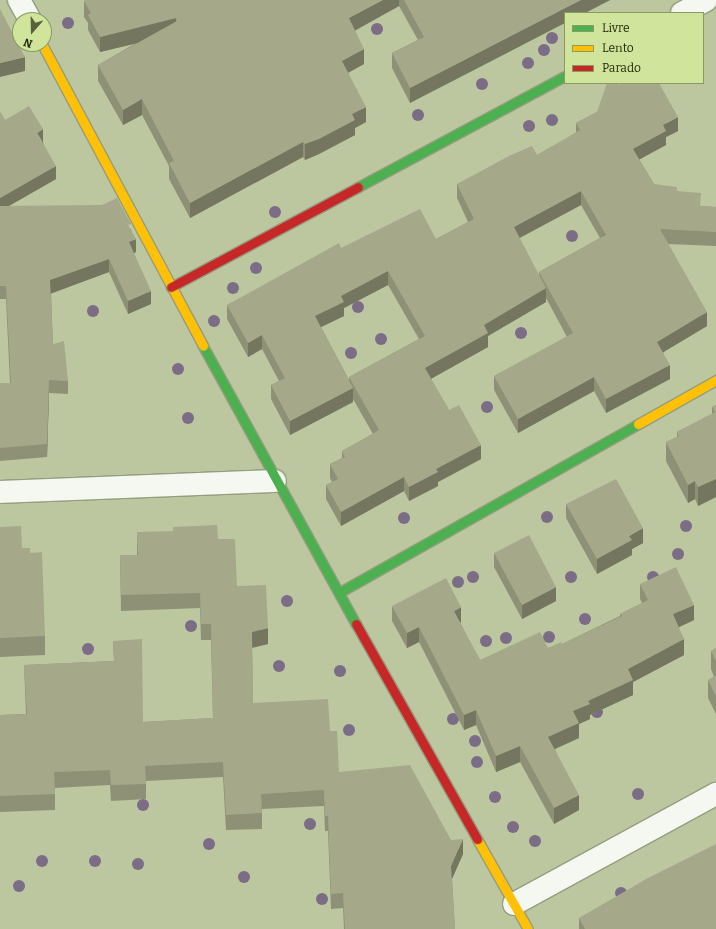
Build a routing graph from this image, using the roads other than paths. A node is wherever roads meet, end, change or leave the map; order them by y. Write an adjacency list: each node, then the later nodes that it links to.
1 (19, 0): 3 (street)
2 (706, 0): 4 (street)
3 (26, 12)
4 (684, 12)
5 (46, 52): 7 (street)
6 (564, 77): 7 (street)
7 (171, 287): 9 (street)
8 (716, 380): 11 (street)
9 (275, 481): 10 (street); 11 (street)
10 (0, 492)
11 (340, 592): 13 (street)
12 (716, 794): 13 (street)
13 (514, 904): 14 (street)
14 (528, 929)

